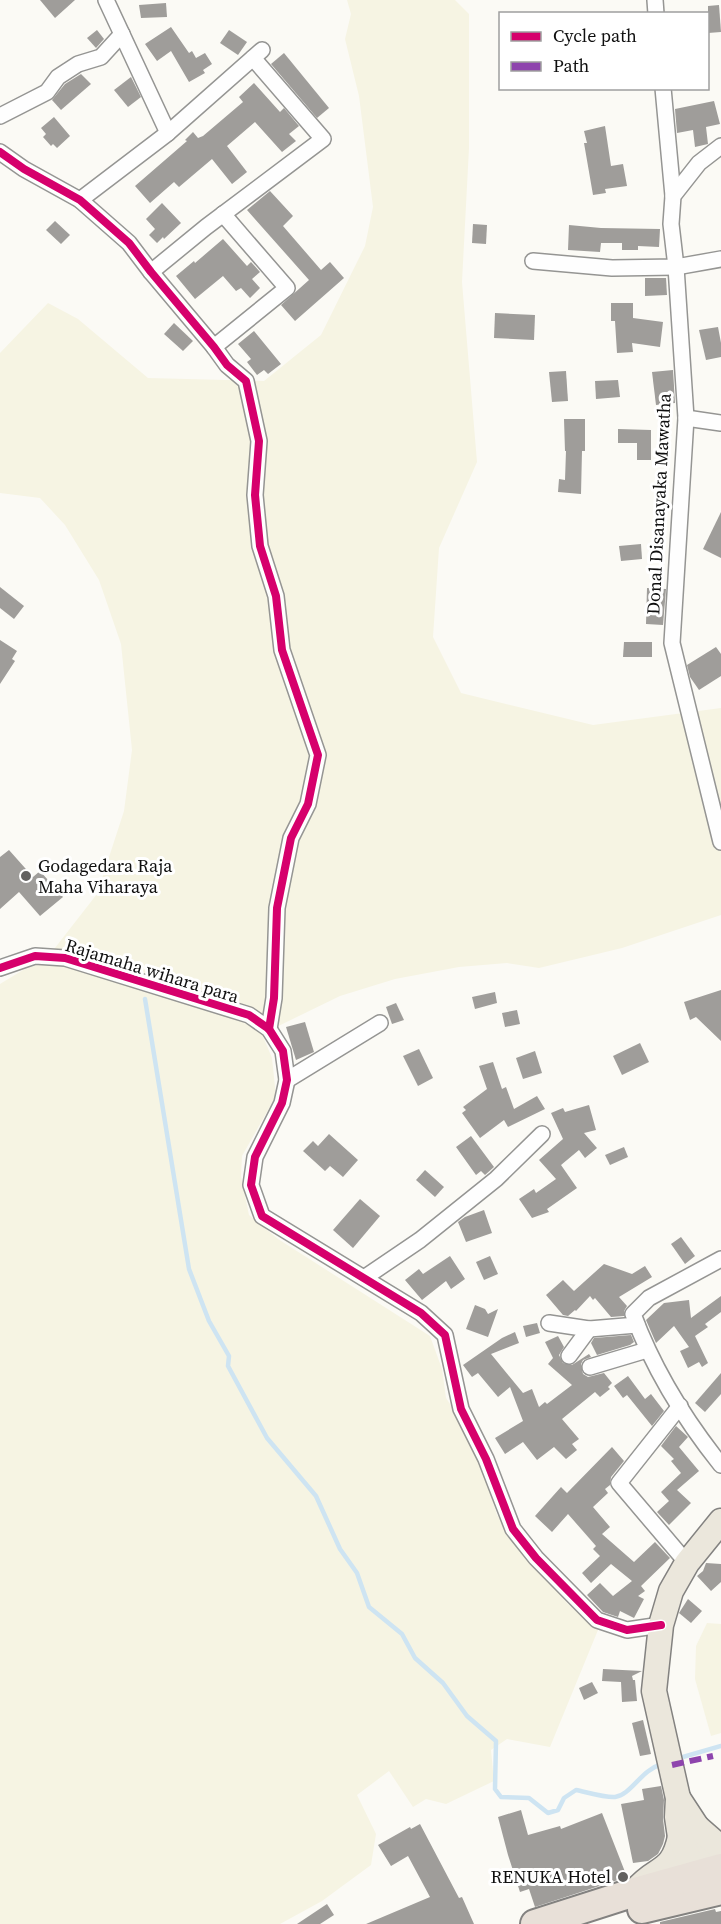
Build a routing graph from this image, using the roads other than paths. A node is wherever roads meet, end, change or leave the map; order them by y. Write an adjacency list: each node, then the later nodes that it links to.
1 (106, 0): 2 (street)
2 (122, 34): 4 (street); 5 (street)
3 (663, 90): 8 (street, Donal Disanayaka Mawatha)
4 (0, 116)
5 (168, 133): 9 (street); 10 (street)
6 (721, 146): 8 (street)
7 (0, 152): 9 (street)
8 (673, 196): 13 (street, Donal Disanayaka Mawatha)
9 (80, 200): 14 (street)
10 (223, 214): 14 (street); 15 (street)
11 (721, 259): 13 (street)
12 (533, 261): 13 (street)
13 (676, 267): 16 (street, Donal Disanayaka Mawatha)
14 (150, 272): 15 (street)
15 (214, 347): 21 (street)
16 (686, 418): 17 (street); 18 (street, Donal Disanayaka Mawatha)
17 (721, 423)
18 (721, 842)
19 (0, 968): 21 (street, Rajamaha wihara para)
20 (380, 1023): 22 (street)
21 (269, 1029): 22 (street, Rajamaha wihara para)
22 (287, 1080): 25 (street, Rajamaha wihara para)
23 (542, 1134): 25 (street)
24 (721, 1259): 27 (street)
25 (364, 1278): 36 (street, Rajamaha wihara para)
26 (549, 1323): 28 (street)
27 (637, 1325): 28 (street); 29 (street)
28 (589, 1329): 30 (street)
29 (647, 1350): 31 (street); 32 (street)
30 (569, 1356)
31 (590, 1367)
32 (680, 1406): 33 (street); 35 (street)
33 (721, 1465)
34 (721, 1521): 35 (main road)
35 (687, 1563): 36 (main road)
36 (661, 1625): 37 (main road)
37 (688, 1832): 38 (main road); 39 (main road); 40 (main road)
38 (721, 1848)
39 (709, 1882): 40 (highway); 42 (highway)
40 (635, 1892): 41 (highway)
41 (535, 1924)
42 (594, 1924)

